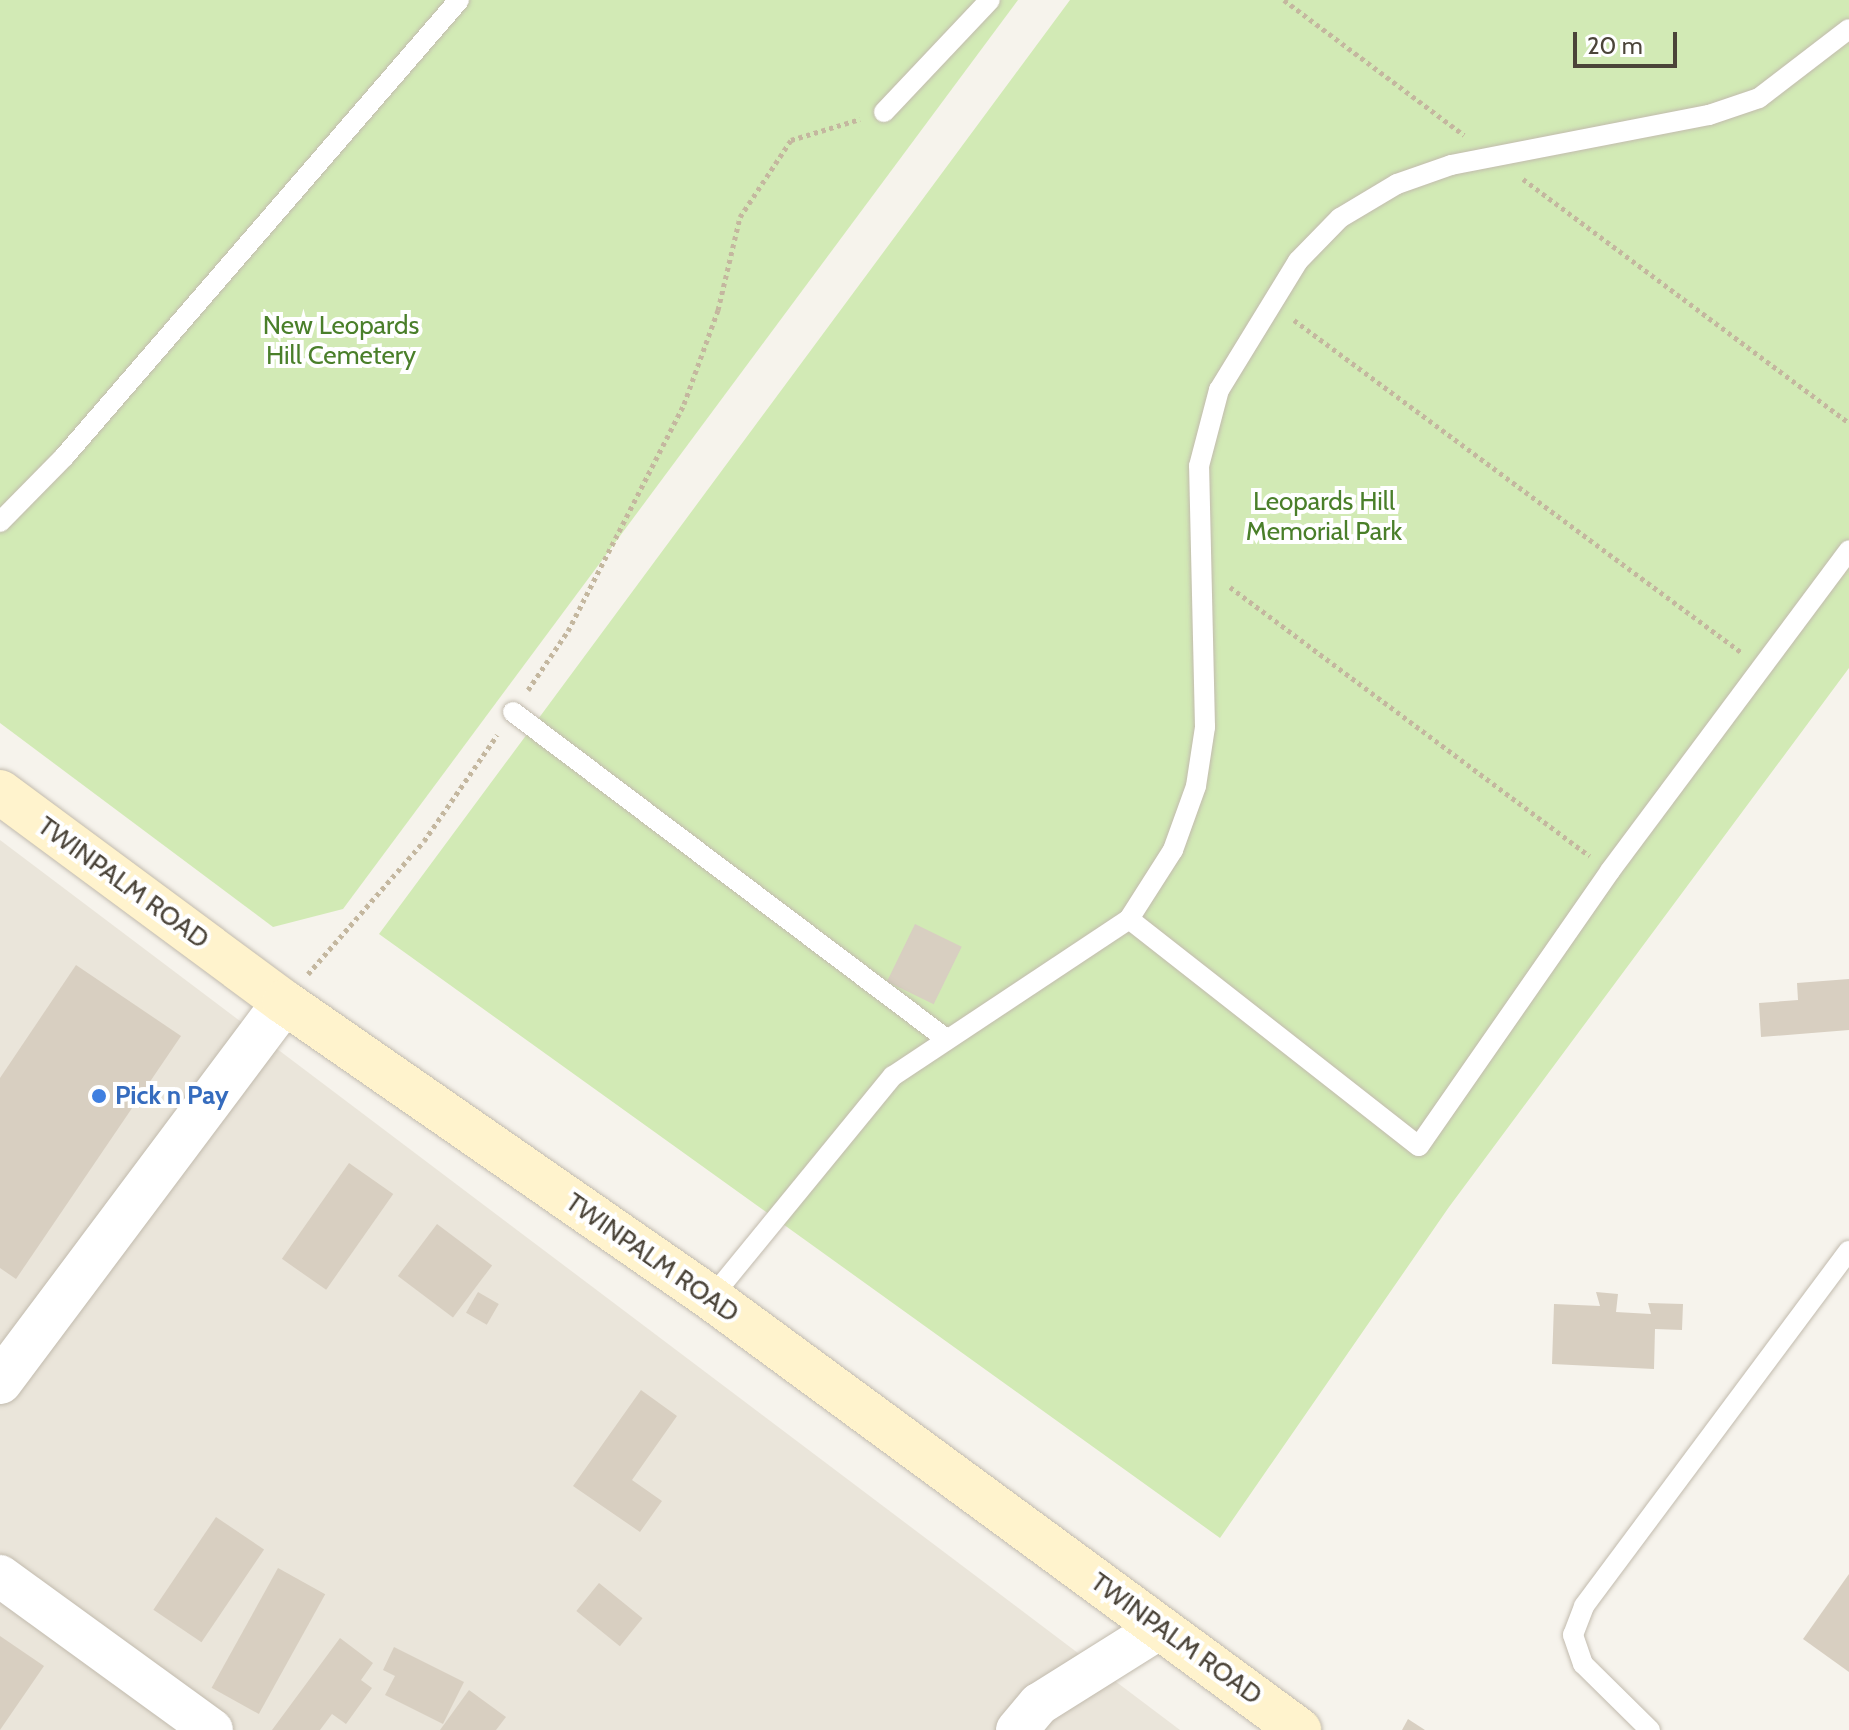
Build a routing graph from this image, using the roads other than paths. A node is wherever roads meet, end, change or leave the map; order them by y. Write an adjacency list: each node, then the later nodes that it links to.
1 (459, 0): 5 (lane)
2 (990, 0): 4 (lane)
3 (1849, 29): 9 (lane)
4 (884, 112)
5 (0, 522)
6 (1849, 550): 9 (lane)
7 (513, 712): 11 (lane)
8 (0, 792): 10 (main road, TWINPALM ROAD)
9 (1129, 919): 11 (lane)
10 (284, 1002): 13 (main road, TWINPALM ROAD); 14 (street)
11 (945, 1038): 13 (lane)
12 (1849, 1251): 20 (lane)
13 (711, 1298): 16 (main road, TWINPALM ROAD)
14 (0, 1382)
15 (0, 1576): 17 (street)
16 (1160, 1628): 18 (street); 19 (main road, TWINPALM ROAD)
17 (212, 1730)
18 (1017, 1730)
19 (1299, 1730)
20 (1650, 1730)

